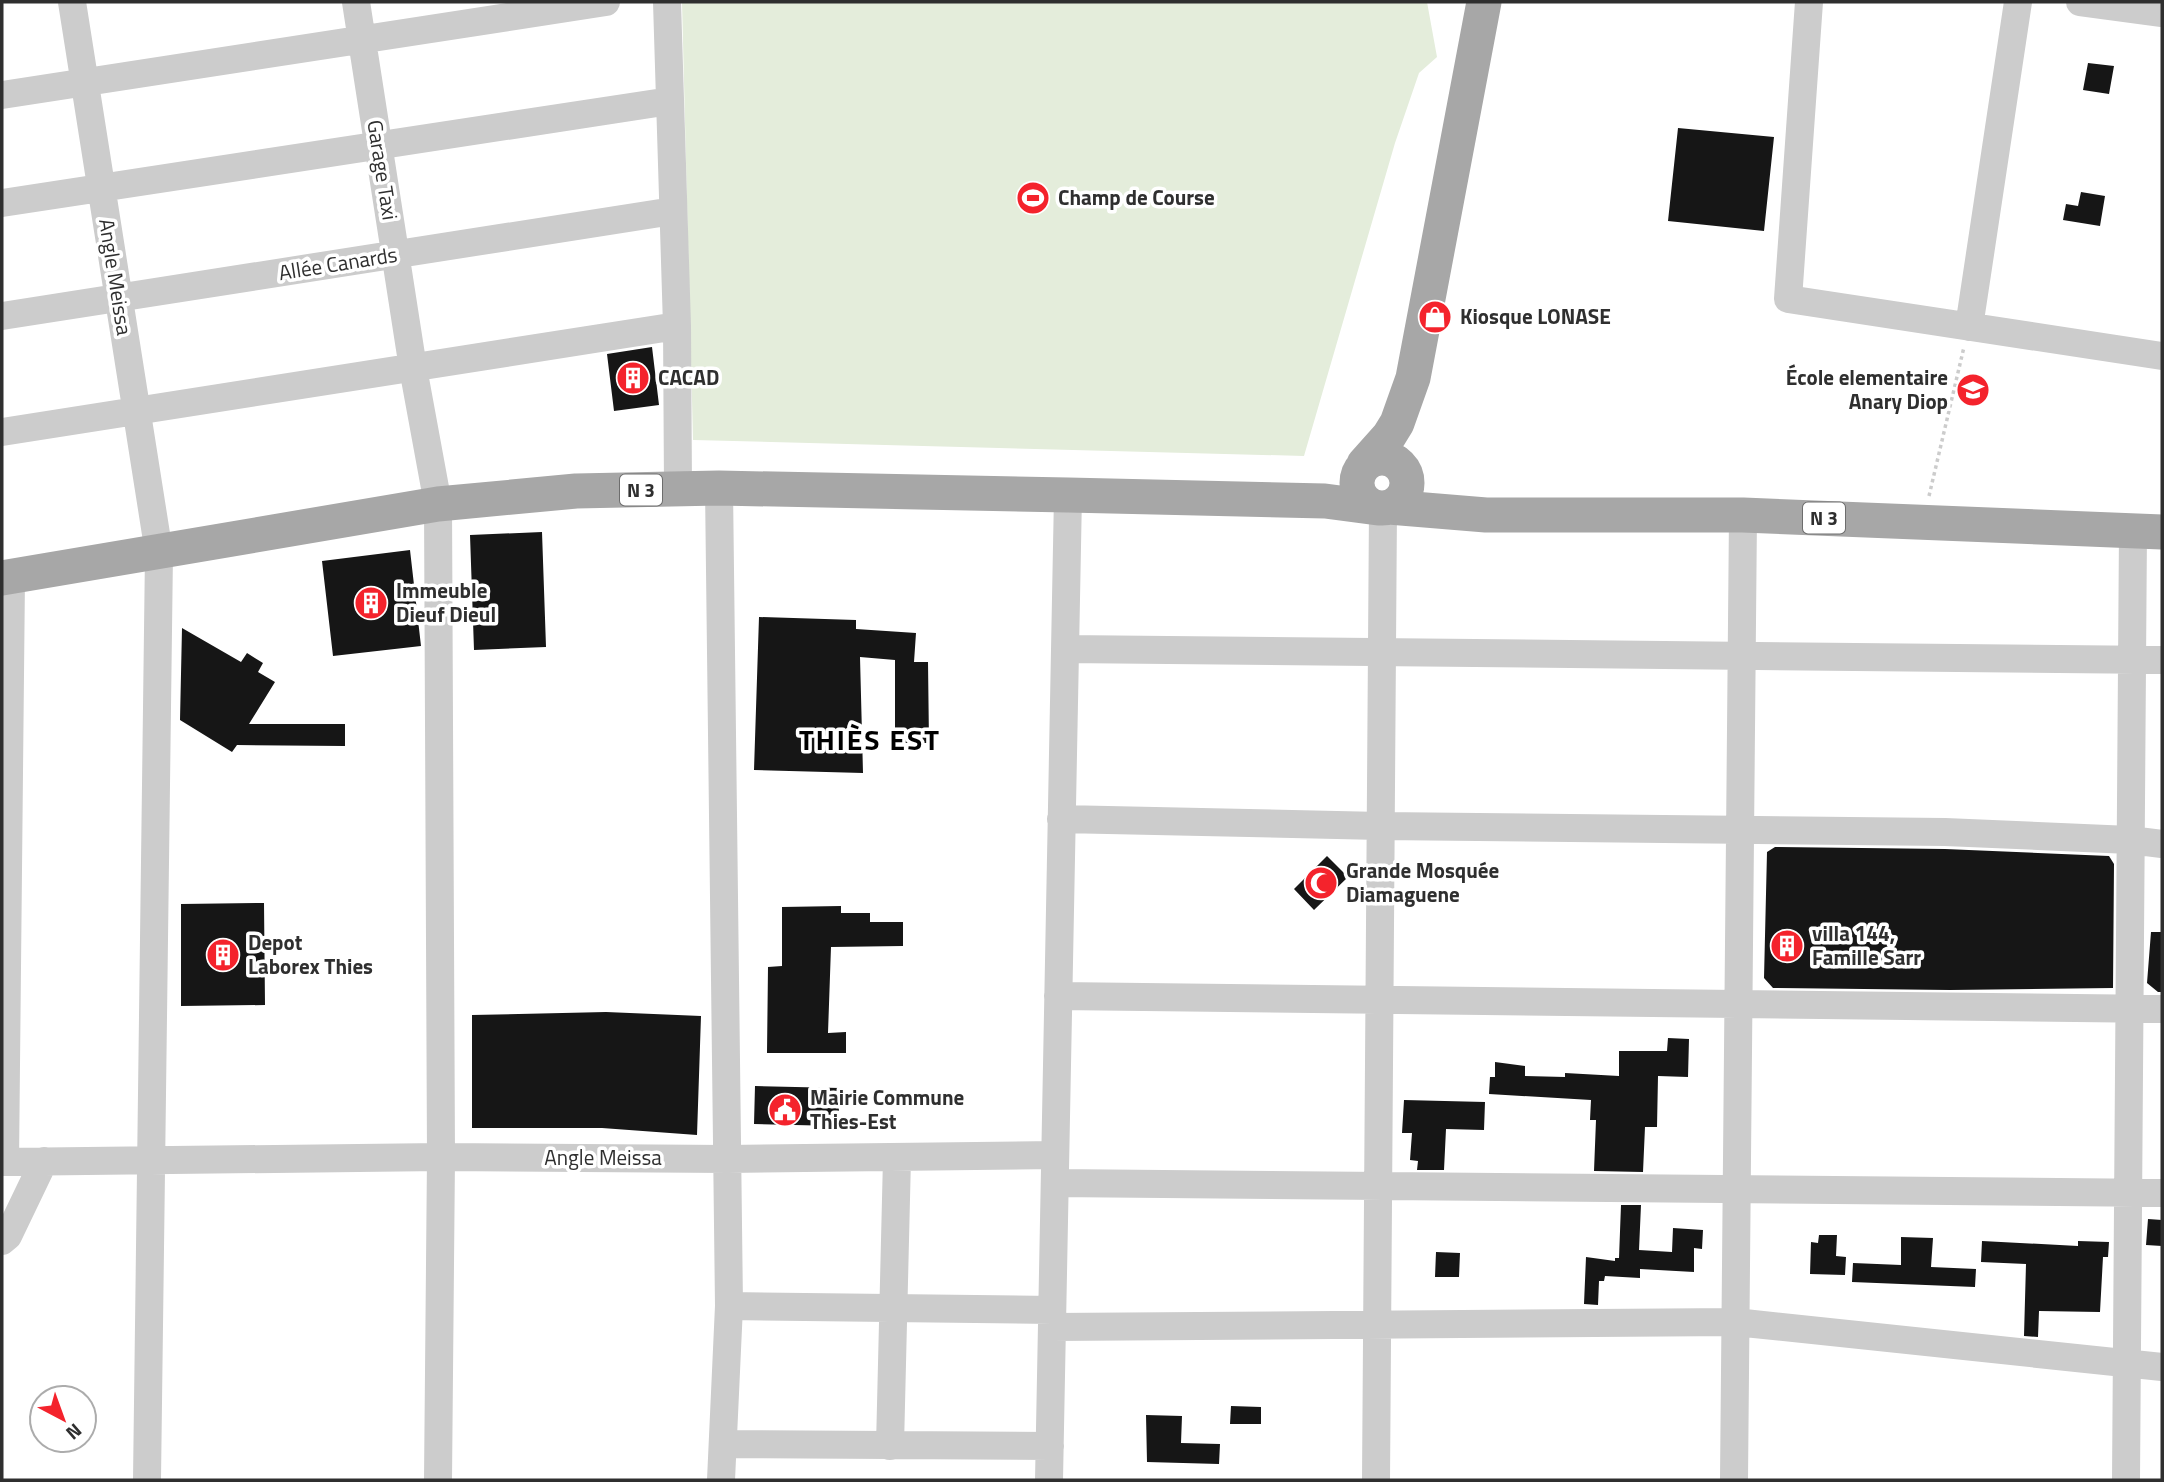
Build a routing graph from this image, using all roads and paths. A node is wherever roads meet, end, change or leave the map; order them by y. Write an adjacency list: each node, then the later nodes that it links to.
1 (72, 2): 11 (street, Angle Meissa)
2 (356, 2): 10 (street, Garage Taxi)
3 (606, 2): 10 (street)
4 (667, 2): 13 (street)
5 (1484, 2): 25 (main road)
6 (1810, 2): 22 (street)
7 (2018, 2): 22 (street)
8 (2080, 2): 9 (street)
9 (2162, 13)
10 (362, 40): 11 (street); 14 (street, Garage Taxi)
11 (85, 83): 12 (street); 15 (street, Angle Meissa)
12 (2, 95)
13 (670, 101): 14 (street); 17 (street)
14 (378, 145): 15 (street); 18 (street, Garage Taxi)
15 (101, 188): 16 (street); 19 (street, Angle Meissa)
16 (2, 203)
17 (673, 211): 18 (street, Allée Canards); 21 (street)
18 (395, 255): 19 (street, Allée Canards); 24 (street, Garage Taxi)
19 (119, 298): 20 (street, Allée Canards); 26 (street, Angle Meissa)
20 (2, 316)
21 (677, 327): 24 (street); 30 (street)
22 (1969, 327): 23 (street); 36 (path)
23 (2162, 356)
24 (412, 368): 26 (street); 34 (street, Garage Taxi)
25 (1413, 378): 28 (main road); 32 (main road)
26 (136, 411): 27 (street); 38 (street, Angle Meissa)
27 (2, 432)
28 (1362, 468): 32 (main road); 32 (main road); 33 (main road, N 3)
29 (719, 488): 30 (main road, N 3); 31 (main road, N 3); 56 (street)
30 (678, 489): 34 (main road, N 3)
31 (1068, 495): 33 (main road, N 3); 40 (street)
32 (1392, 495): 33 (main road, N 3); 35 (main road, N 3); 41 (street)
33 (1287, 501)
34 (438, 504): 38 (main road, N 3); 55 (street, Garage Taxi)
35 (1742, 515): 36 (main road, N 3); 42 (street)
36 (1923, 522): 37 (main road, N 3)
37 (2147, 531): 43 (street)
38 (159, 553): 39 (main road, N 3); 58 (street, Angle Meissa)
39 (6, 578): 60 (street)
40 (1065, 649): 41 (street); 45 (street)
41 (1382, 652): 42 (street); 46 (street)
42 (1741, 656): 43 (street); 47 (street)
43 (2132, 659): 44 (street); 48 (street)
44 (2162, 660)
45 (1061, 819): 46 (street); 50 (street)
46 (1381, 826): 47 (street); 51 (street)
47 (1740, 830): 48 (street); 52 (street)
48 (2130, 840): 49 (street); 53 (street)
49 (2162, 844)
50 (1058, 996): 51 (street); 61 (street)
51 (1380, 1000): 52 (street); 62 (street)
52 (1738, 1004): 53 (street); 63 (street)
53 (2129, 1008): 54 (street); 64 (street)
54 (2162, 1009)
55 (441, 1157): 56 (street, Angle Meissa); 58 (street, Angle Meissa); 78 (street, Garage Taxi)
56 (728, 1158): 57 (street, Angle Meissa); 67 (street)
57 (897, 1158): 61 (street, Angle Meissa); 68 (street)
58 (151, 1160): 59 (street, Angle Meissa); 77 (street, Angle Meissa)
59 (44, 1161): 60 (street, Angle Meissa); 66 (street)
60 (4, 1162)
61 (1055, 1169): 62 (street, Angle Meissa); 69 (street)
62 (1378, 1186): 63 (street, Angle Meissa); 71 (street)
63 (1737, 1189): 64 (street, Angle Meissa); 70 (street)
64 (2128, 1193): 65 (street, Angle Meissa); 72 (street)
65 (2162, 1193)
66 (2, 1241)
67 (729, 1306): 68 (street); 74 (street)
68 (895, 1308): 69 (street); 75 (street)
69 (1052, 1319): 71 (street); 76 (street)
70 (1735, 1322): 71 (street); 72 (street); 82 (street)
71 (1377, 1325): 81 (street)
72 (2127, 1364): 73 (street); 83 (street)
73 (2162, 1367)
74 (723, 1444): 75 (street); 79 (street)
75 (890, 1446): 76 (street)
76 (1050, 1446): 80 (street)
77 (147, 1480)
78 (438, 1480)
79 (721, 1480)
80 (1049, 1480)
81 (1376, 1480)
82 (1734, 1480)
83 (2126, 1480)

